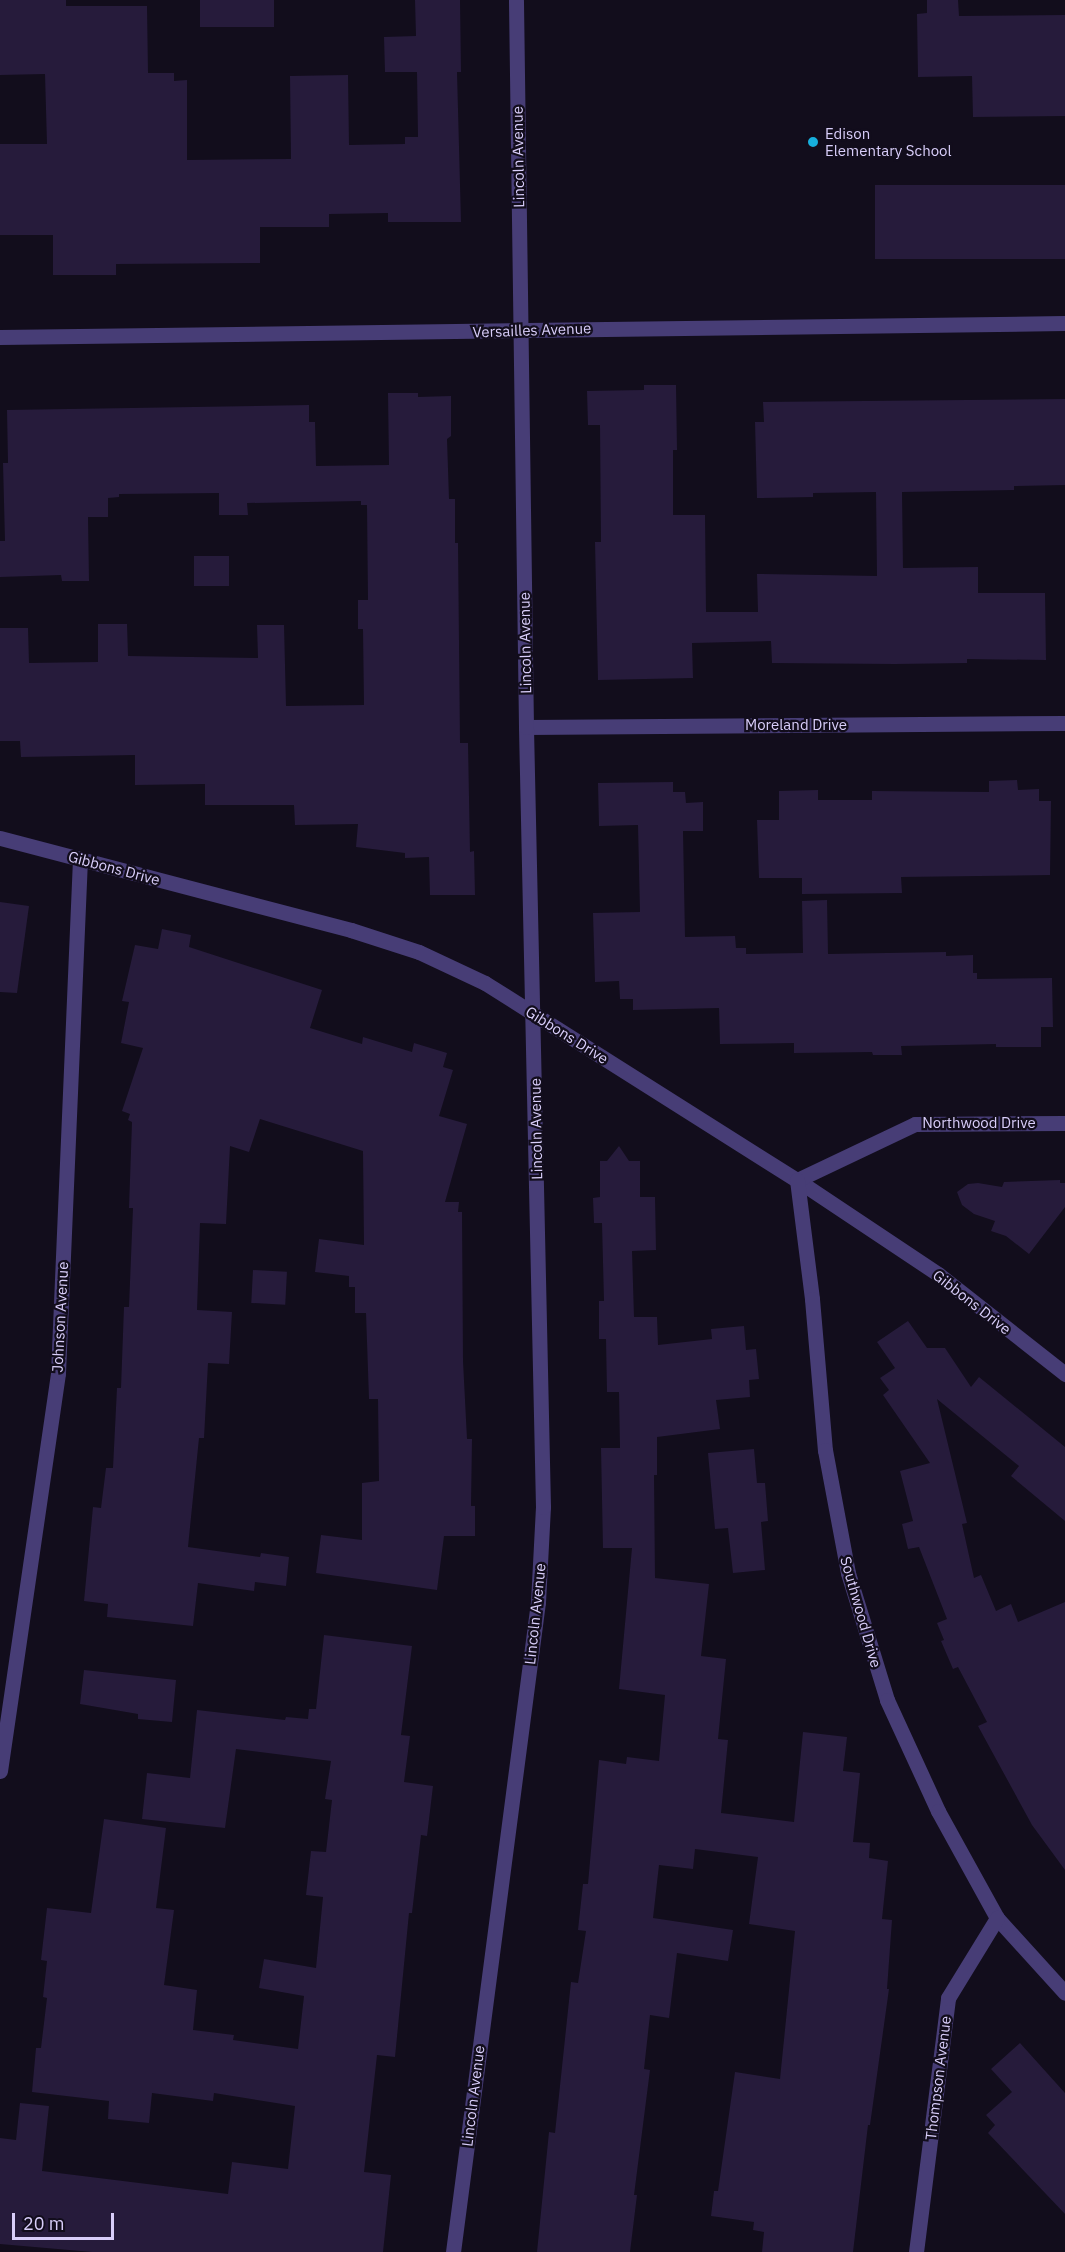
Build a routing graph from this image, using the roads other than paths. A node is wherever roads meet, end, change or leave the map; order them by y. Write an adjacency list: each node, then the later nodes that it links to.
1 (516, 0): 3 (street, Lincoln Avenue)
2 (1065, 323): 3 (street, Versailles Avenue)
3 (520, 330): 4 (street, Versailles Avenue); 6 (street, Lincoln Avenue)
4 (0, 337)
5 (1065, 723): 6 (street, Moreland Drive)
6 (526, 728): 9 (street, Lincoln Avenue)
7 (0, 838): 8 (street, Gibbons Drive)
8 (80, 859): 9 (street, Gibbons Drive); 13 (street, Johnson Avenue)
9 (534, 1014): 11 (street, Gibbons Drive); 16 (street, Lincoln Avenue)
10 (1065, 1123): 11 (street, Northwood Drive)
11 (797, 1180): 12 (street, Gibbons Drive); 14 (street, Southwood Drive)
12 (1065, 1374)
13 (0, 1771)
14 (997, 1918): 15 (street, Southwood Drive); 17 (street, Thompson Avenue)
15 (1065, 1993)
16 (453, 2252)
17 (915, 2252)

